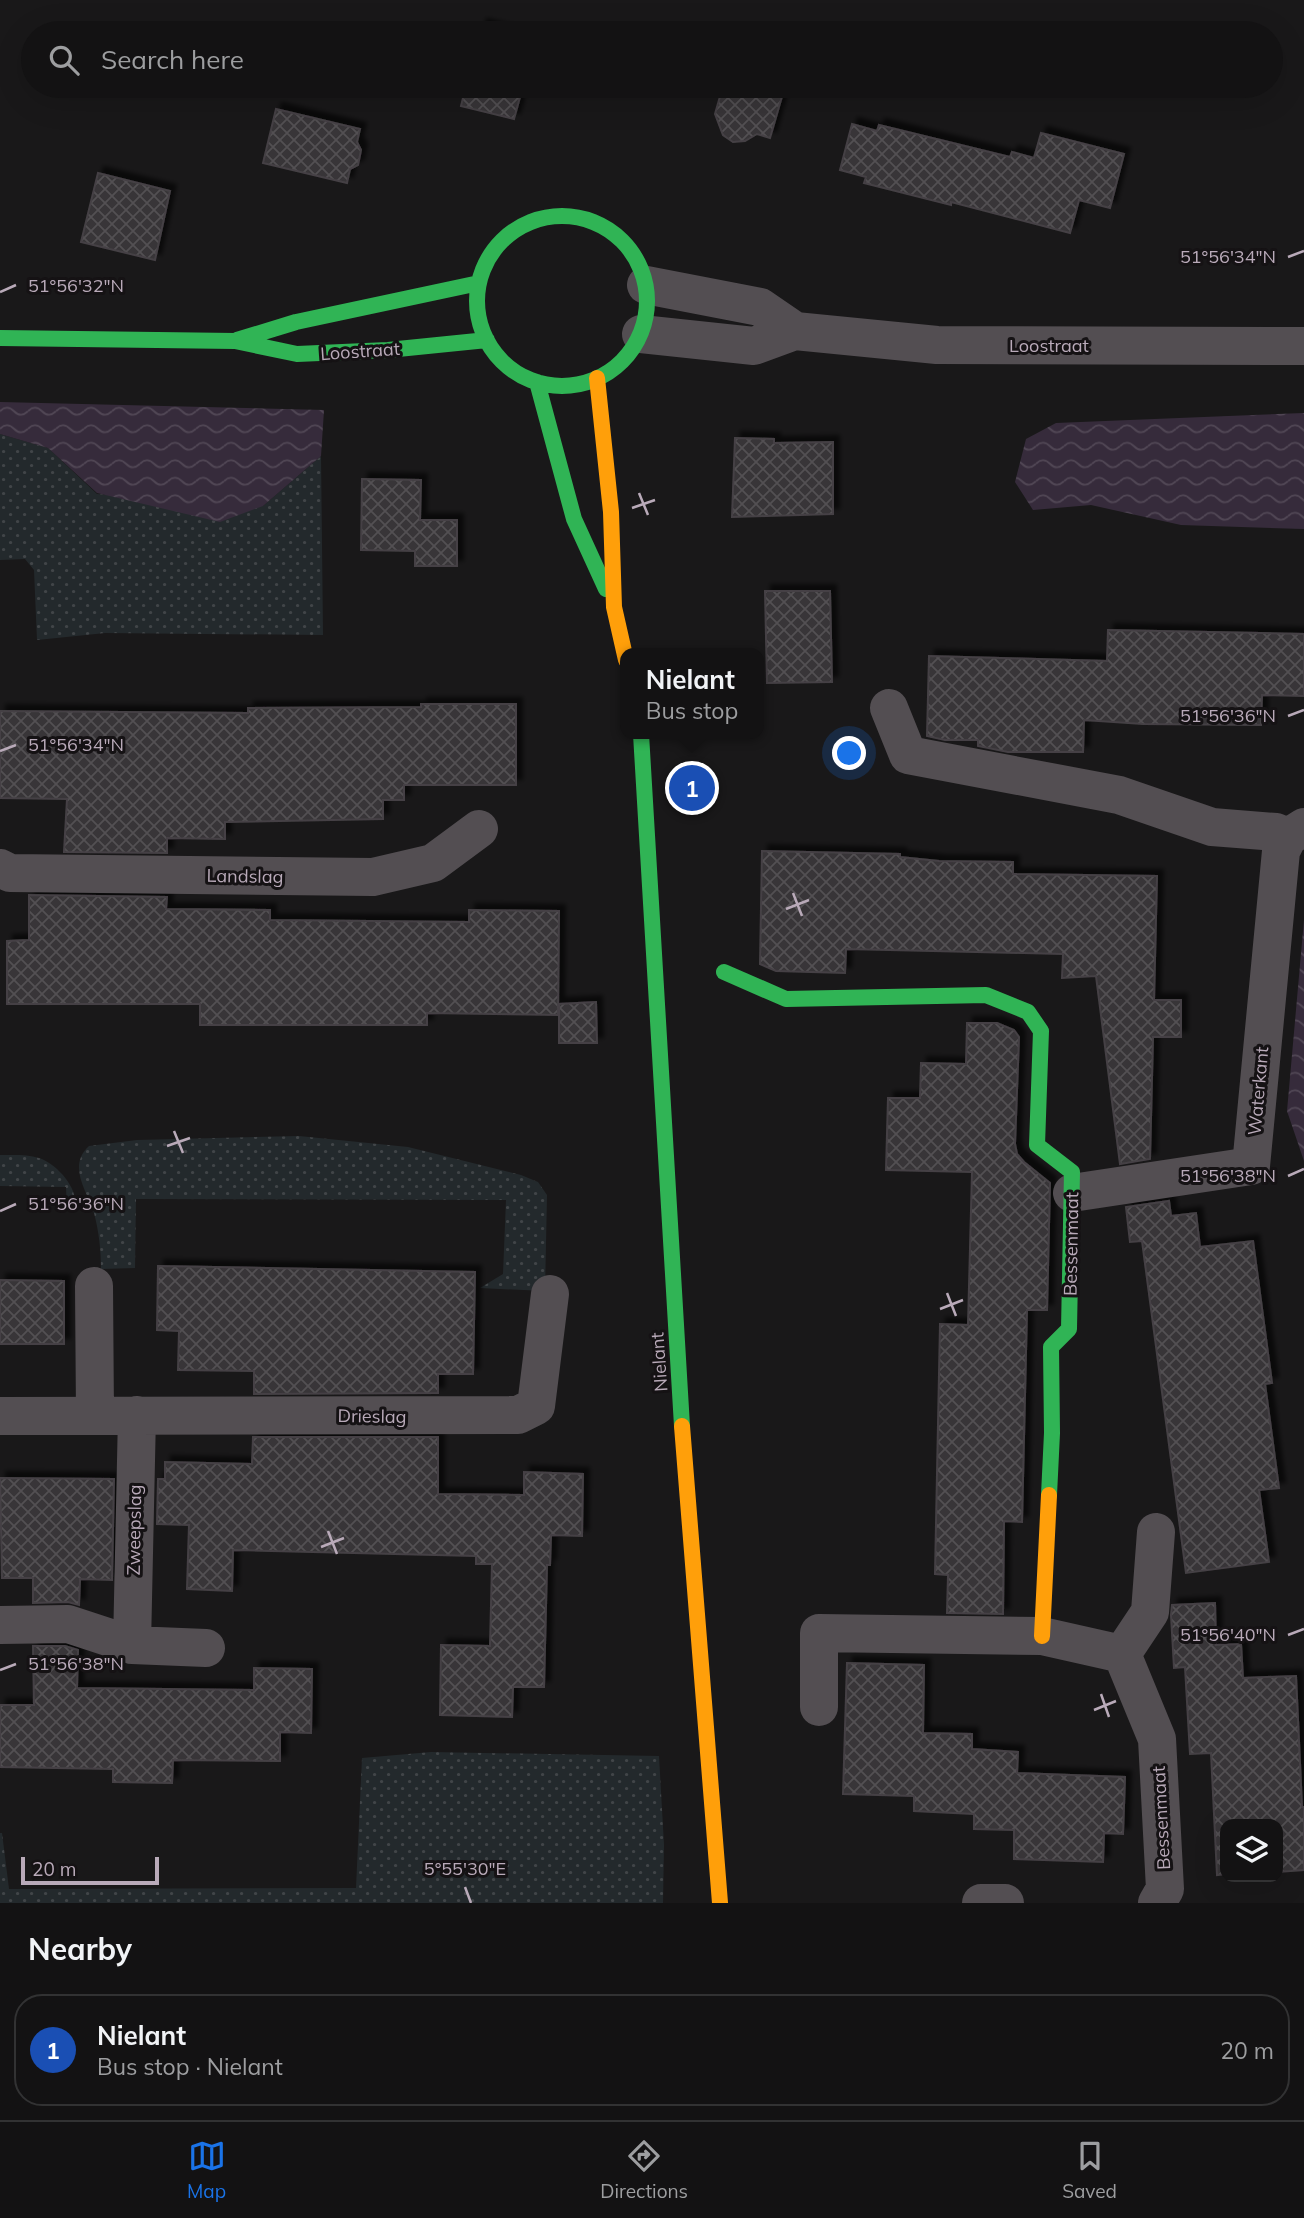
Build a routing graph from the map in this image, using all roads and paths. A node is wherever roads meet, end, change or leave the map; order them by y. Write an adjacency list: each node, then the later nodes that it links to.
1 (479, 283): 2 (street); 6 (street); 7 (street, Loostraat)
2 (646, 285): 3 (street, Loostraat); 4 (street)
3 (795, 331): 4 (street, Loostraat); 8 (street, Loostraat)
4 (641, 334): 9 (street)
5 (0, 338): 7 (street, Loostraat)
6 (487, 340): 7 (street, Loostraat); 10 (street)
7 (235, 341)
8 (1304, 346)
9 (597, 378): 10 (street); 11 (street)
10 (537, 382): 11 (street)
11 (614, 607): 12 (street)
12 (623, 648)
13 (889, 708): 16 (street, Waterkant)
14 (641, 739): 32 (street, Nielant)
15 (479, 829): 17 (street, Landslag)
16 (1296, 832): 19 (street, Waterkant)
17 (0, 868)
18 (724, 972): 19 (street, Bessenmaat)
19 (1072, 1193): 27 (street, Bessenmaat)
20 (94, 1286): 24 (street)
21 (550, 1294): 22 (street, Drieslag)
22 (136, 1415): 24 (street, Drieslag); 28 (street, Zweepslag)
23 (0, 1416): 24 (street, Drieslag)
24 (94, 1416)
25 (1156, 1532): 30 (street)
26 (0, 1625): 28 (street)
27 (1042, 1636): 30 (street); 31 (street)
28 (132, 1645): 29 (street)
29 (206, 1648)
30 (1122, 1654): 35 (street, Bessenmaat)
31 (819, 1707)
32 (720, 1903)
33 (981, 1903): 34 (street)
34 (1005, 1903)
35 (1157, 1903)

